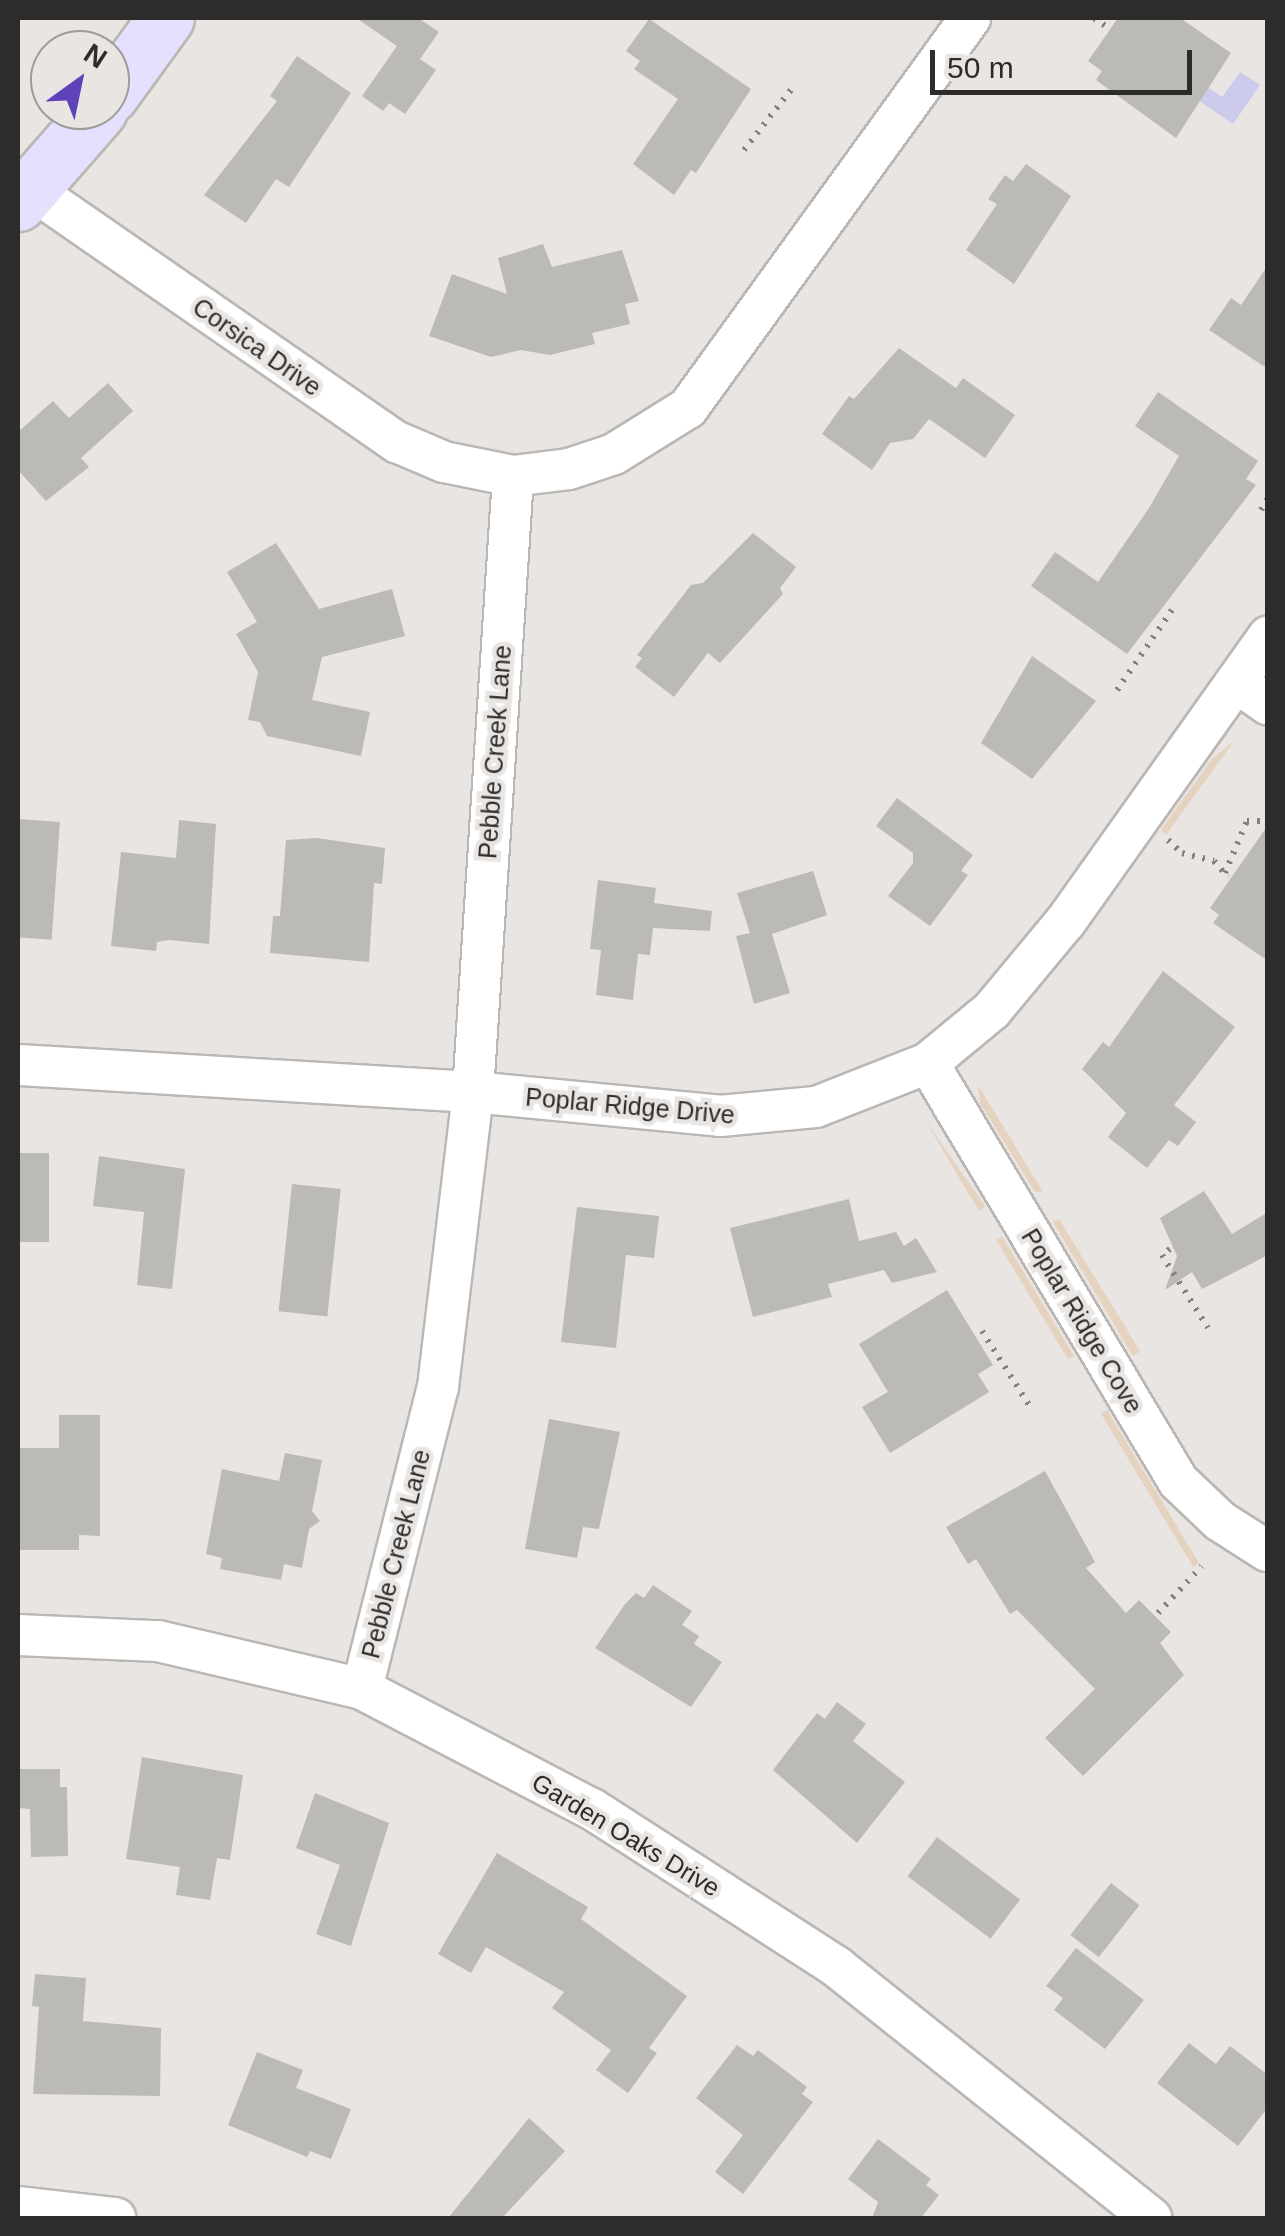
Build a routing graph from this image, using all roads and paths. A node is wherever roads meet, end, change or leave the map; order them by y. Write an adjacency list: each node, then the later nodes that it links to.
1 (166, 18): 5 (main road)
2 (970, 18): 10 (street)
3 (1094, 18): 4 (path)
4 (1107, 27)
5 (130, 68)
6 (794, 86): 8 (path)
7 (79, 130): 9 (main road)
8 (744, 150)
9 (22, 191): 10 (street, Corsica Drive)
10 (514, 476): 21 (street, Pebble Creek Lane)
11 (1268, 498): 12 (path)
12 (1261, 510)
13 (1172, 610): 15 (path)
14 (1268, 638): 16 (street, Poplar Ridge Drive)
15 (1117, 690)
16 (1252, 693): 19 (street, Poplar Ridge Drive)
17 (1268, 821): 18 (path)
18 (1160, 833)
19 (928, 1063): 21 (street, Poplar Ridge Drive); 26 (street, Poplar Ridge Cove)
20 (18, 1065): 21 (street, Poplar Ridge Drive)
21 (473, 1092): 30 (street, Pebble Creek Lane)
22 (1170, 1249): 23 (path)
23 (1208, 1328)
24 (982, 1332): 25 (path)
25 (1028, 1404)
26 (1267, 1550)
27 (1202, 1566): 28 (path)
28 (1158, 1613)
29 (18, 1635): 30 (street, Garden Oaks Drive)
30 (362, 1689): 33 (street, Garden Oaks Drive)
31 (18, 2207): 32 (street)
32 (115, 2218)
33 (1151, 2218)

